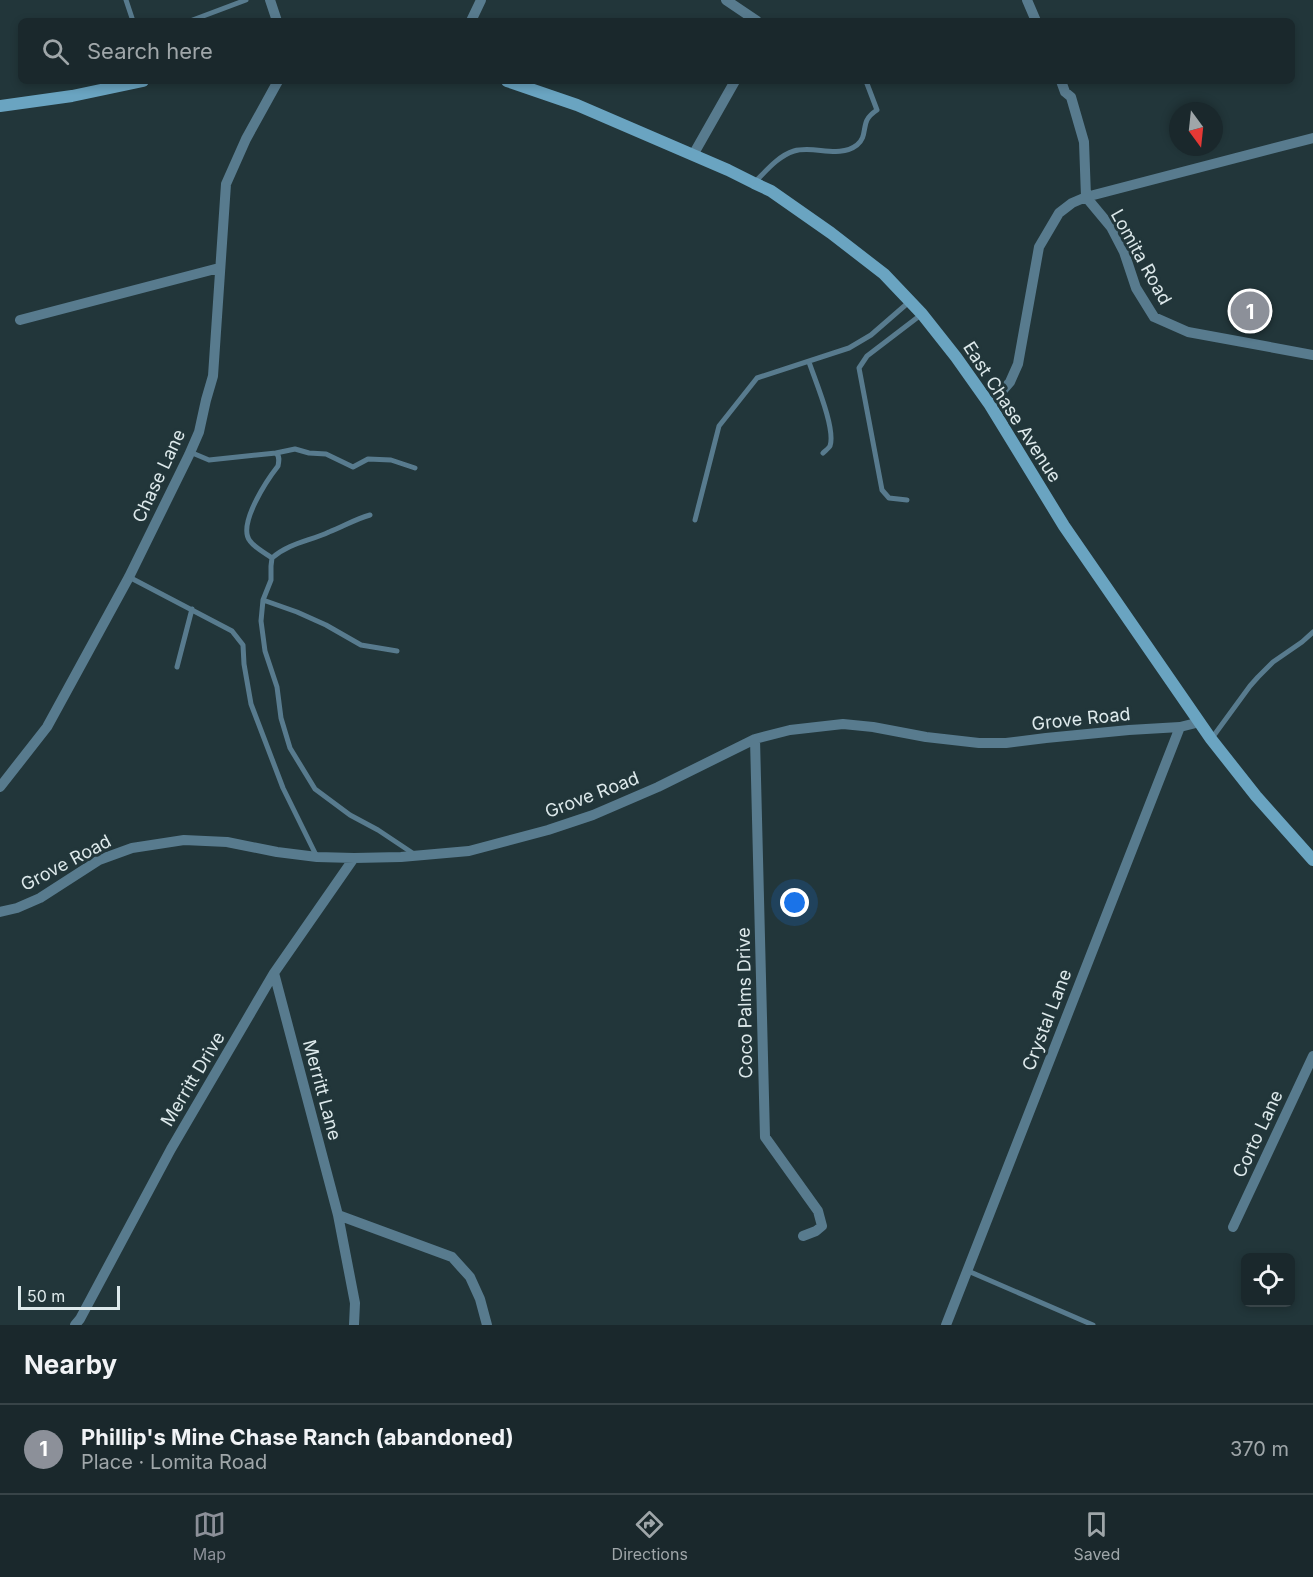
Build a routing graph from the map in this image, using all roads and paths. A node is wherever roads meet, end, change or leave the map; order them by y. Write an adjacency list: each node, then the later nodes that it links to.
1 (126, 0): 9 (lane)
2 (220, 0): 8 (lane)
3 (246, 0): 8 (lane)
4 (270, 0): 11 (street)
5 (481, 0): 12 (street)
6 (726, 0): 13 (street)
7 (1027, 0): 14 (street)
8 (224, 8): 10 (lane)
9 (133, 18)
10 (198, 18)
11 (276, 18)
12 (472, 18)
13 (753, 18)
14 (1035, 18)
15 (129, 84): 21 (main road)
16 (276, 84): 26 (street, Chase Lane)
17 (516, 84): 23 (main road, East Chase Avenue)
18 (733, 84): 23 (street)
19 (867, 84): 24 (lane)
20 (1062, 84): 25 (street)
21 (0, 106)
22 (1313, 138): 25 (street)
23 (693, 155): 24 (main road, East Chase Avenue)
24 (754, 183): 27 (main road, East Chase Avenue)
25 (1086, 197): 30 (street, Lomita Road); 32 (street)
26 (219, 268): 29 (street); 33 (street, Chase Lane)
27 (910, 301): 28 (main road, East Chase Avenue); 31 (lane)
28 (922, 314): 32 (main road, East Chase Avenue); 37 (lane)
29 (20, 320)
30 (1313, 355)
31 (809, 362): 35 (lane); 39 (lane)
32 (990, 405): 47 (main road, East Chase Avenue)
33 (190, 452): 34 (lane); 41 (street, Chase Lane)
34 (276, 453): 36 (lane); 40 (lane)
35 (824, 453)
36 (415, 468)
37 (908, 500)
38 (370, 515): 40 (lane)
39 (695, 520)
40 (272, 558): 42 (lane)
41 (129, 577): 43 (lane); 51 (street, Chase Lane)
42 (263, 600): 45 (lane); 52 (lane)
43 (192, 609): 46 (lane); 53 (lane)
44 (1313, 632): 50 (lane)
45 (397, 651)
46 (177, 667)
47 (1200, 722): 48 (street, Grove Road); 50 (main road, East Chase Avenue)
48 (1180, 728): 49 (street, Grove Road); 62 (street, Crystal Lane)
49 (755, 739): 52 (street, Grove Road); 61 (street, Coco Palms Drive)
50 (1211, 739): 55 (main road, East Chase Avenue)
51 (0, 787)
52 (415, 855): 54 (street, Grove Road)
53 (317, 856): 54 (street, Grove Road); 56 (street, Grove Road)
54 (354, 858): 57 (street, Merritt Drive)
55 (1313, 860)
56 (0, 912)
57 (274, 974): 59 (street, Merritt Lane); 63 (street, Merritt Drive)
58 (1313, 1056): 60 (street, Corto Lane)
59 (338, 1215): 64 (street, Merritt Lane); 65 (street)
60 (1233, 1227)
61 (803, 1236)
62 (968, 1271): 66 (street, Crystal Lane); 67 (lane)
63 (75, 1325)
64 (354, 1325)
65 (487, 1325)
66 (946, 1325)
67 (1093, 1325)

